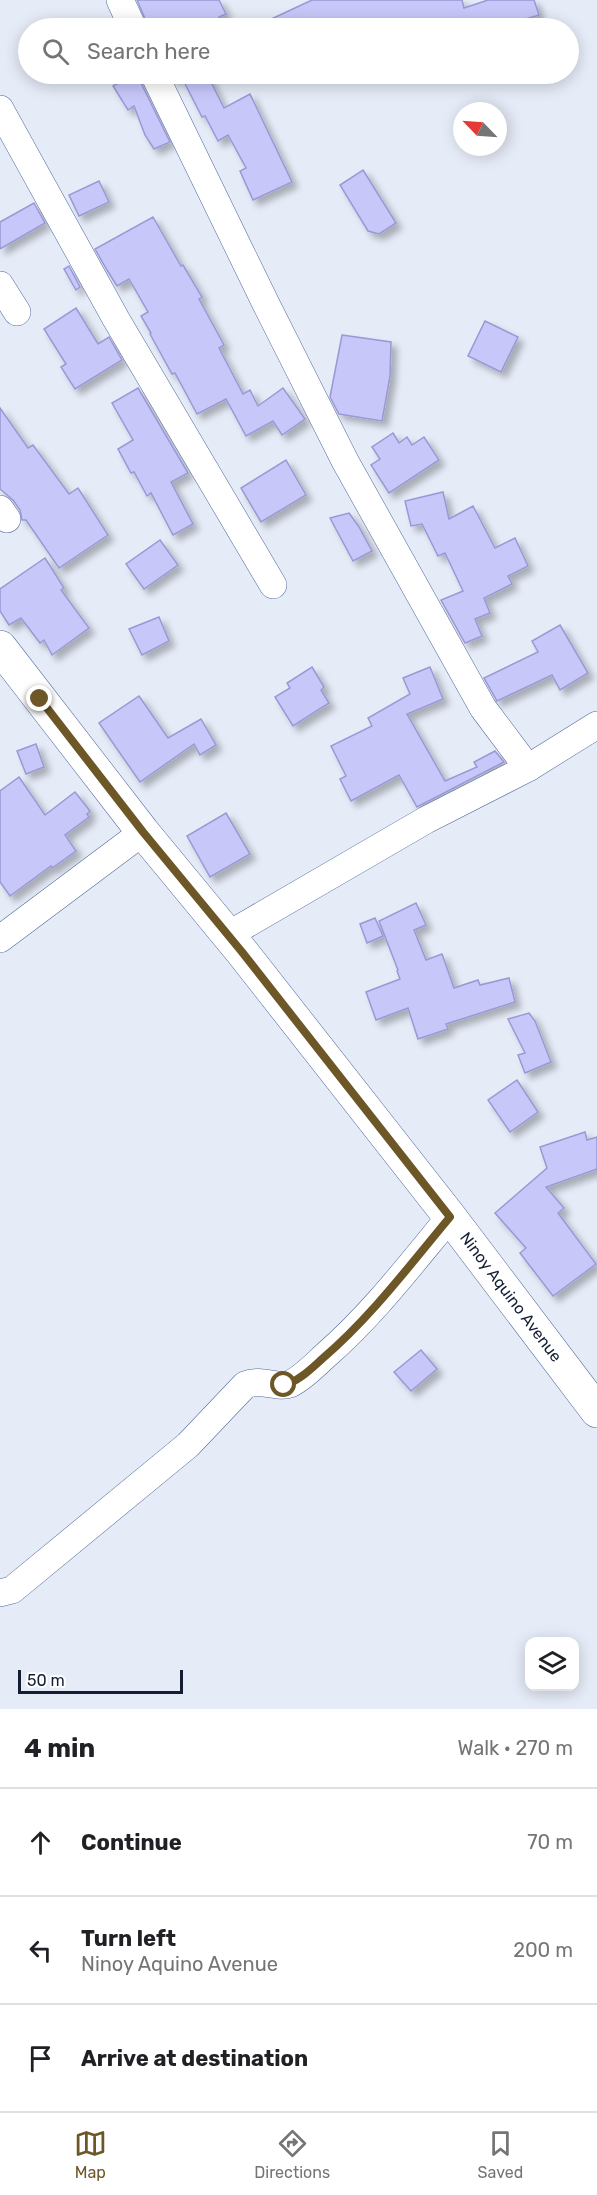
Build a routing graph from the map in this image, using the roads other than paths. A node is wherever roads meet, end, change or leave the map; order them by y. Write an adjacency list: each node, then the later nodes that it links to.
1 (120, 0): 2 (street)
2 (128, 18)
3 (159, 84): 10 (street)
4 (0, 109): 7 (street)
5 (0, 285): 6 (street)
6 (16, 312)
7 (273, 585)
8 (0, 647): 11 (main road, Ninoy Aquino Avenue)
9 (597, 724): 10 (street)
10 (528, 768): 12 (street)
11 (143, 832): 12 (main road, Ninoy Aquino Avenue); 13 (street)
12 (228, 935): 14 (main road, Ninoy Aquino Avenue)
13 (0, 939)
14 (450, 1217): 15 (main road, Ninoy Aquino Avenue); 16 (street)
15 (597, 1411)
16 (0, 1593)

